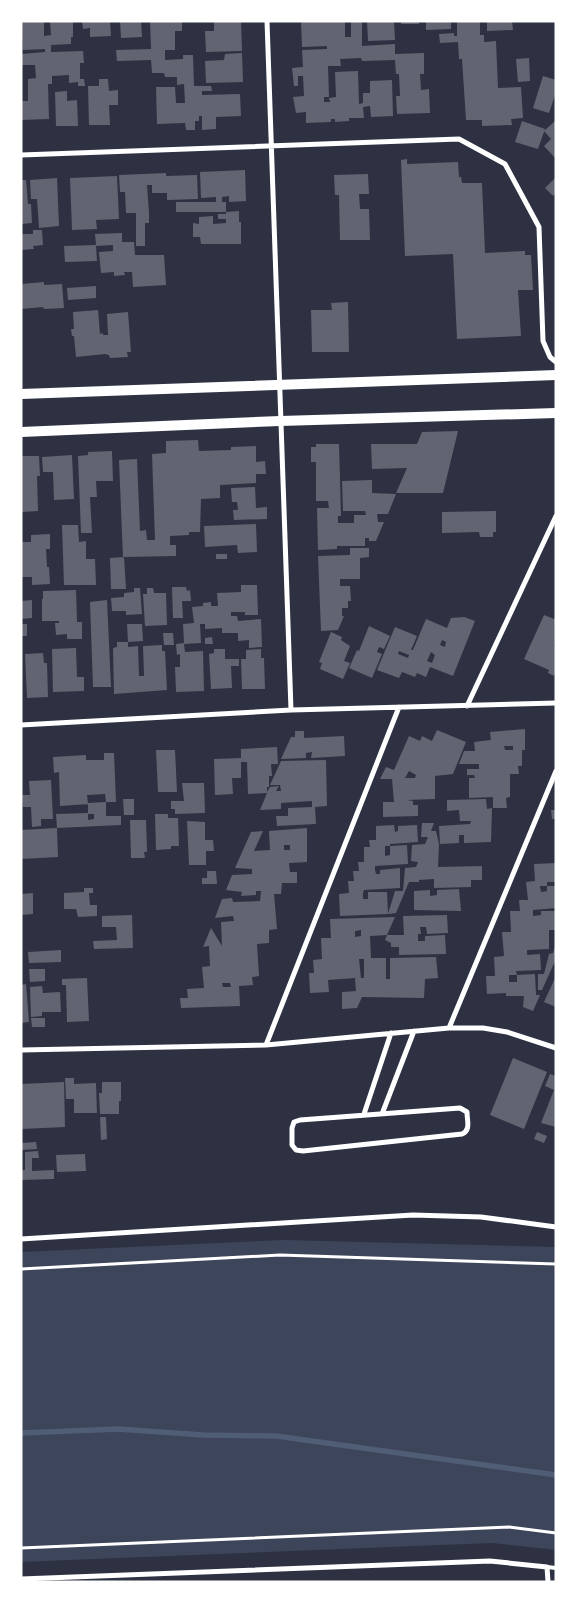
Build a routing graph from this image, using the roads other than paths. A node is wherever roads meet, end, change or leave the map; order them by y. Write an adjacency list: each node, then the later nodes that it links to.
1 (268, 21): 2 (street)
2 (273, 145): 3 (street); 4 (street); 6 (street)
3 (21, 155)
4 (556, 362)
5 (556, 375): 6 (main road)
6 (279, 385): 7 (main road); 9 (street)
7 (21, 394)
8 (556, 413): 9 (main road)
9 (280, 421): 10 (main road); 15 (street)
10 (21, 432)
11 (556, 516): 13 (street)
12 (556, 703): 13 (street)
13 (467, 706): 14 (street)
14 (399, 707): 15 (street); 21 (street)
15 (291, 710): 16 (street)
16 (21, 725)
17 (556, 771): 18 (street)
18 (449, 1028): 19 (street); 22 (street)
19 (414, 1031): 20 (street); 25 (street)
20 (391, 1033): 21 (street); 24 (street)
21 (266, 1045): 23 (street)
22 (556, 1048)
23 (21, 1050)
24 (364, 1114): 25 (street); 25 (street)
25 (382, 1114)
26 (556, 1227): 27 (street)
27 (21, 1239)
28 (547, 1567): 29 (lane); 30 (street); 31 (street)
29 (556, 1568)
30 (21, 1579)
31 (548, 1582)

